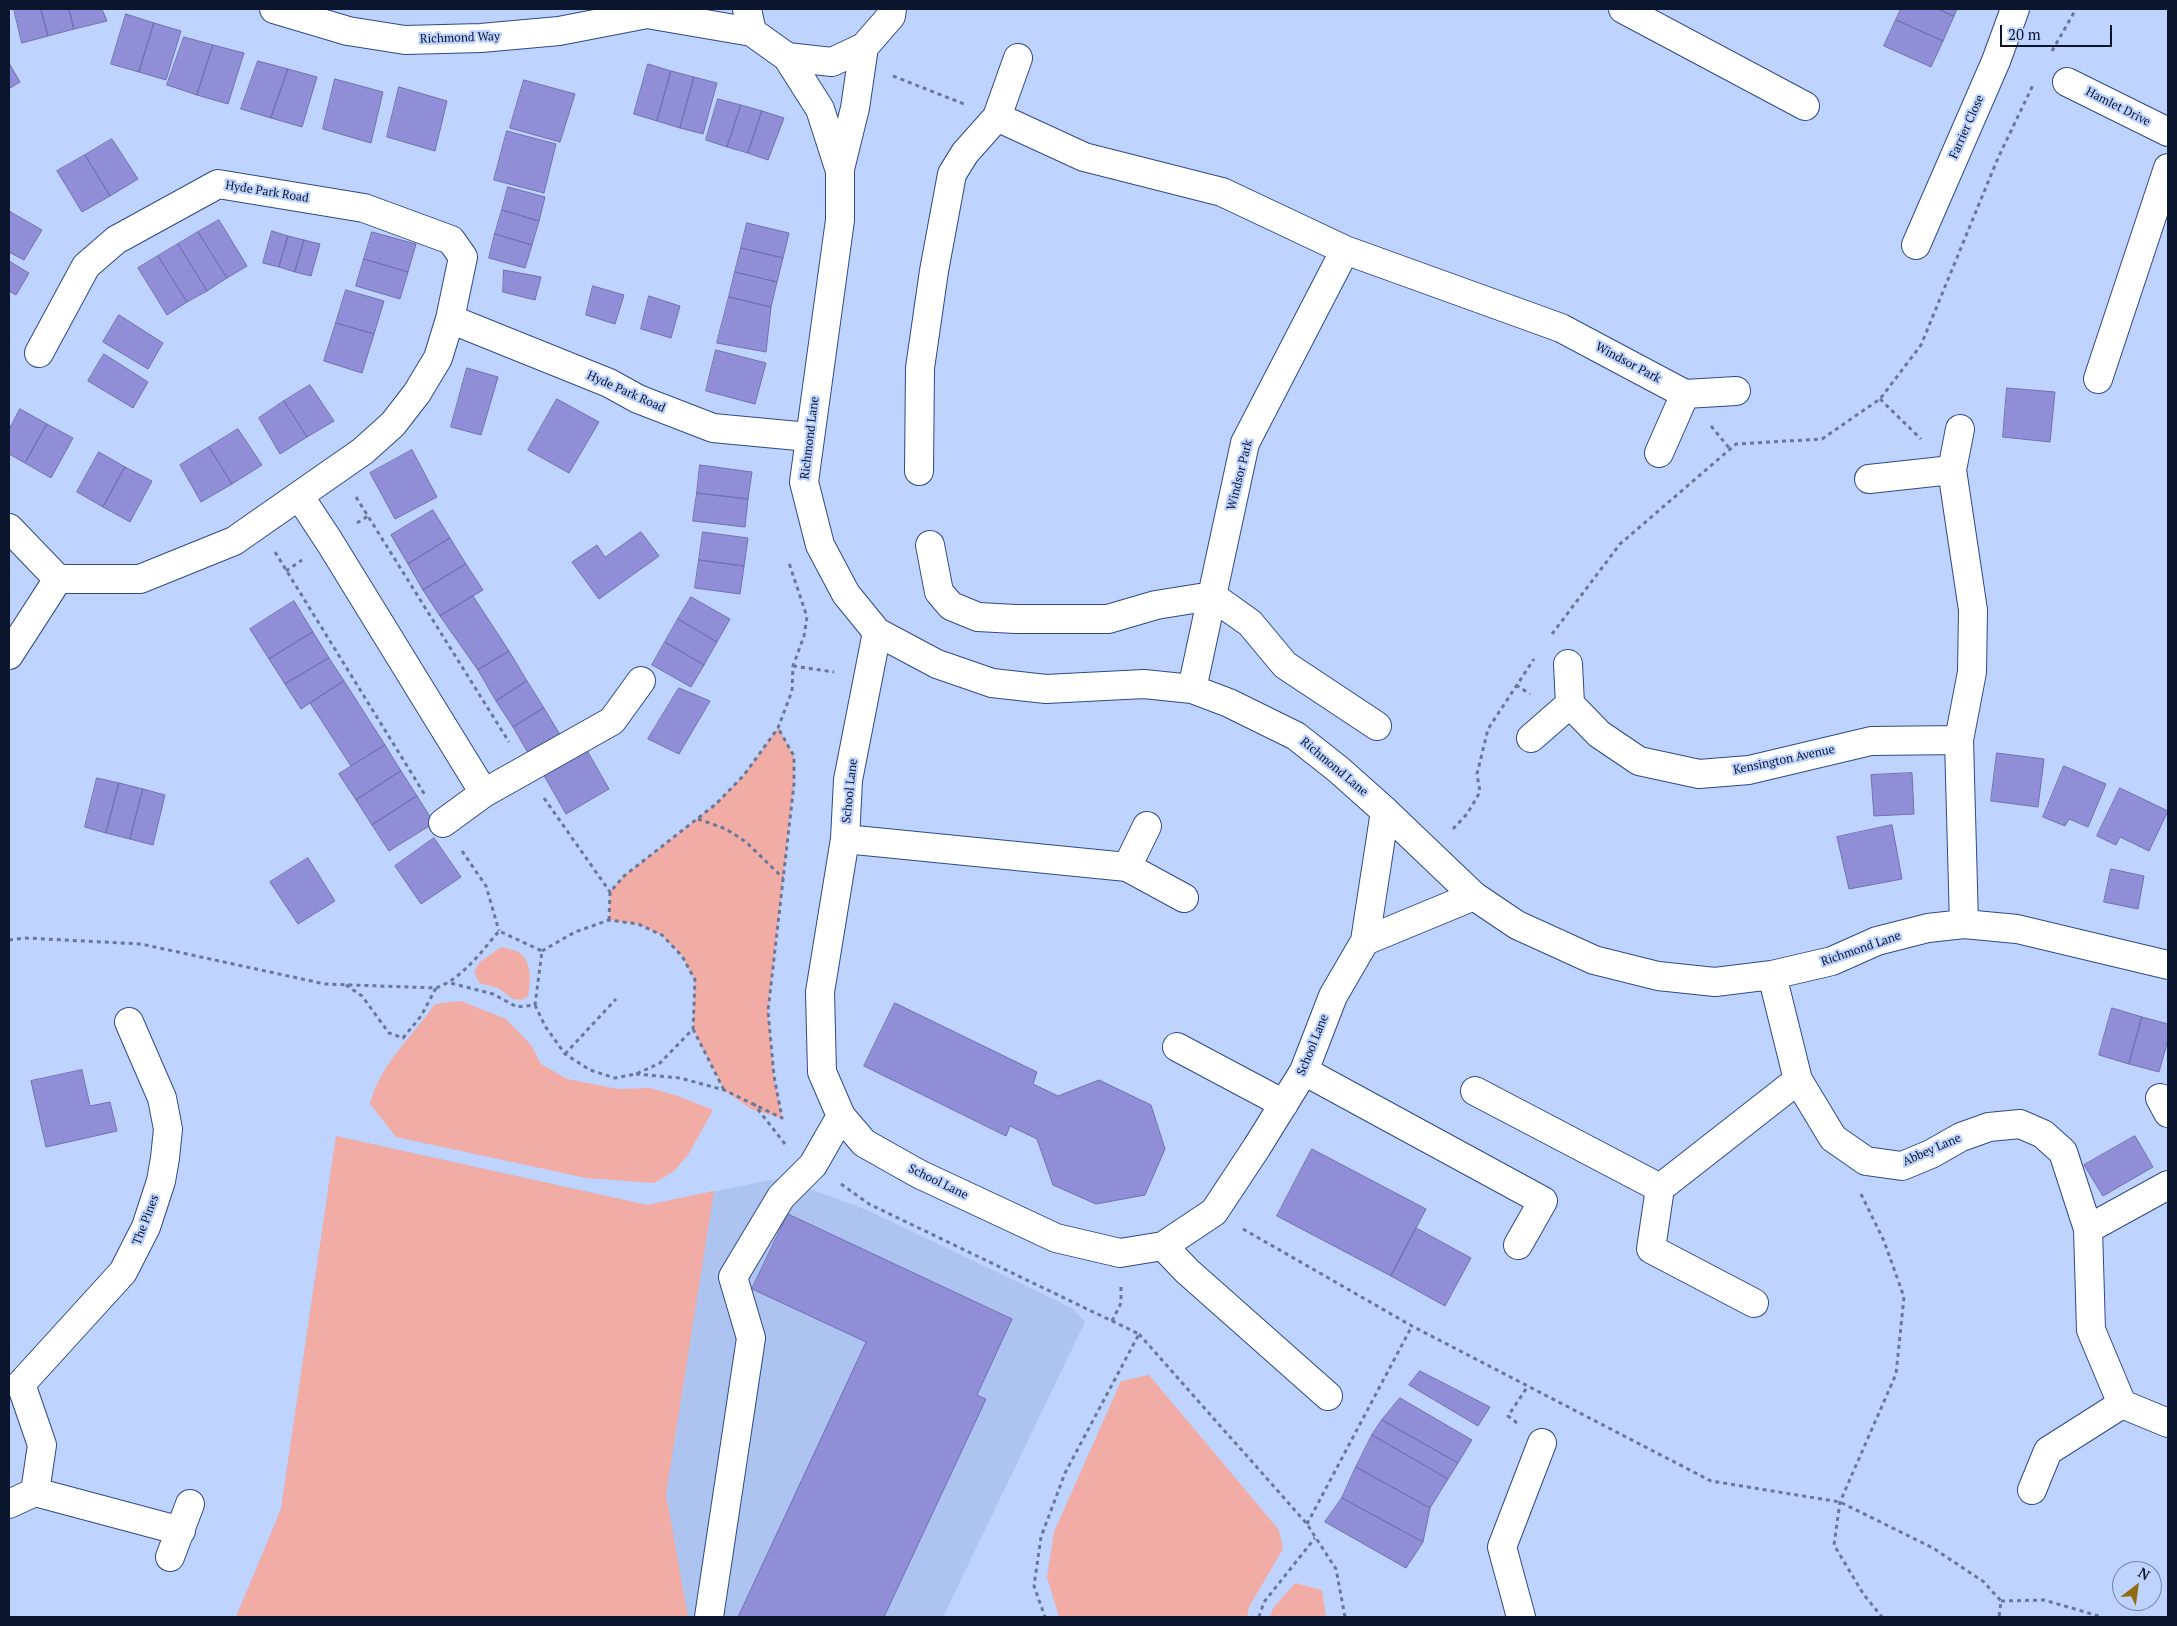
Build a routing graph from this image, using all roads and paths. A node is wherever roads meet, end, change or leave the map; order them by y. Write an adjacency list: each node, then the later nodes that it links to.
1 (274, 9): 6 (street, Richmond Way)
2 (892, 9): 8 (street)
3 (1624, 9): 15 (street)
4 (2015, 9): 20 (street, Farrier Close)
5 (2074, 9): 11 (path)
6 (654, 11): 7 (street, Richmond Way)
7 (750, 20): 9 (street)
8 (864, 47): 9 (street); 19 (street, Richmond Lane)
9 (787, 57): 19 (street, Richmond Lane)
10 (1018, 58): 16 (street)
11 (2047, 59)
12 (888, 74): 16 (path)
13 (2067, 82): 17 (street, Hamlet Drive)
14 (2033, 84): 27 (path)
15 (1805, 106)
16 (997, 117): 21 (street, Windsor Park); 33 (street)
17 (2168, 132)
18 (2168, 168): 24 (street)
19 (840, 169): 29 (street, Richmond Lane)
20 (1916, 245)
21 (1345, 250): 26 (street, Windsor Park); 41 (street, Windsor Park)
22 (450, 319): 23 (street, Hyde Park Road); 29 (street, Hyde Park Road); 31 (street, Hyde Park Road)
23 (39, 353)
24 (2098, 379)
25 (1736, 391): 26 (street)
26 (1685, 394): 30 (street)
27 (1880, 399): 32 (path); 43 (path)
28 (1960, 429): 32 (street)
29 (809, 437): 42 (street, Richmond Lane)
30 (1659, 453)
31 (339, 468): 35 (street, Hyde Park Road); 56 (path)
32 (1952, 470): 34 (street); 55 (street)
33 (919, 471)
34 (1869, 479)
35 (300, 497): 36 (street, Hyde Park Road); 57 (street)
36 (258, 525): 40 (street, Hyde Park Road); 60 (path)
37 (9, 528): 40 (street)
38 (930, 545): 41 (street)
39 (787, 556): 47 (path)
40 (58, 579): 45 (street)
41 (1212, 596): 50 (street, Windsor Park); 52 (street)
42 (877, 632): 48 (street, School Lane); 50 (street, Richmond Lane)
43 (1550, 636)
44 (1539, 652): 63 (path)
45 (9, 655)
46 (1568, 664): 51 (street)
47 (793, 666): 48 (path); 53 (path)
48 (868, 678): 62 (street, School Lane)
49 (642, 681): 56 (street)
50 (1192, 689): 58 (street, Richmond Lane)
51 (1570, 704): 54 (street); 55 (street, Kensington Avenue)
52 (1377, 726)
53 (778, 728): 59 (path); 65 (path)
54 (1531, 738)
55 (1959, 740): 70 (street)
56 (526, 769): 57 (street); 66 (path)
57 (484, 793): 60 (street)
58 (1385, 811): 63 (street, Richmond Lane); 73 (street, School Lane)
59 (698, 819): 65 (path); 66 (path)
60 (442, 823): 71 (path)
61 (1147, 826): 64 (street)
62 (845, 839): 64 (street); 93 (street, School Lane)
63 (1430, 853): 67 (street, Richmond Lane)
64 (1127, 868): 68 (street)
65 (783, 879): 91 (path)
66 (610, 892): 69 (path)
67 (1474, 896): 73 (street); 76 (street, Richmond Lane)
68 (1184, 898)
69 (609, 920): 74 (path); 83 (path)
70 (1964, 924): 75 (street, Richmond Lane); 76 (street, Richmond Lane)
71 (499, 931): 74 (path); 77 (path)
72 (9, 940): 78 (path)
73 (1365, 941): 86 (street, School Lane)
74 (542, 951): 81 (path)
75 (2168, 965)
76 (1772, 975): 88 (street, Abbey Lane)
77 (450, 983): 79 (path); 81 (path)
78 (346, 985): 79 (path); 79 (path)
79 (436, 988)
80 (616, 999): 85 (path)
81 (535, 1005): 85 (path)
82 (129, 1022): 107 (street, The Pines)
83 (693, 1030): 87 (path); 89 (path)
84 (1177, 1047): 92 (street)
85 (565, 1054): 87 (path)
86 (1304, 1071): 92 (street, School Lane); 100 (street)
87 (636, 1074): 89 (path)
88 (1798, 1080): 96 (street); 99 (street, Abbey Lane)
89 (724, 1090): 91 (path)
90 (1475, 1091): 96 (street)
91 (753, 1103): 94 (path)
92 (1284, 1104): 98 (street, School Lane)
93 (841, 1116): 94 (street); 101 (street, School Lane)
94 (813, 1164): 104 (path); 122 (street)
95 (2168, 1185): 99 (street)
96 (1660, 1188): 103 (street)
97 (1859, 1189): 114 (path)
98 (1214, 1212): 101 (street, School Lane); 105 (path)
99 (2088, 1229): 109 (street, Abbey Lane)
100 (1518, 1245)
101 (1163, 1246): 108 (street)
102 (1121, 1303): 104 (path)
103 (1754, 1303)
104 (1112, 1321): 106 (path)
105 (1412, 1326): 114 (path); 117 (path)
106 (1138, 1334): 117 (path); 123 (path)
107 (15, 1382): 113 (street, The Pines)
108 (1328, 1396)
109 (2122, 1404): 110 (street); 112 (street)
110 (2168, 1423)
111 (1542, 1443): 126 (street)
112 (2032, 1490)
113 (36, 1492): 115 (street); 118 (street)
114 (1840, 1502): 121 (path); 127 (path)
115 (9, 1504)
116 (190, 1504): 118 (street)
117 (1307, 1524): 119 (path)
118 (181, 1531): 120 (street)
119 (1315, 1538): 124 (path); 125 (path)
120 (170, 1557)
121 (2001, 1601): 128 (path); 129 (path)
122 (709, 1617)
123 (1045, 1617)
124 (1259, 1617)
125 (1345, 1617)
126 (1521, 1617)
127 (1882, 1617)
128 (1999, 1617)
129 (2102, 1617)

